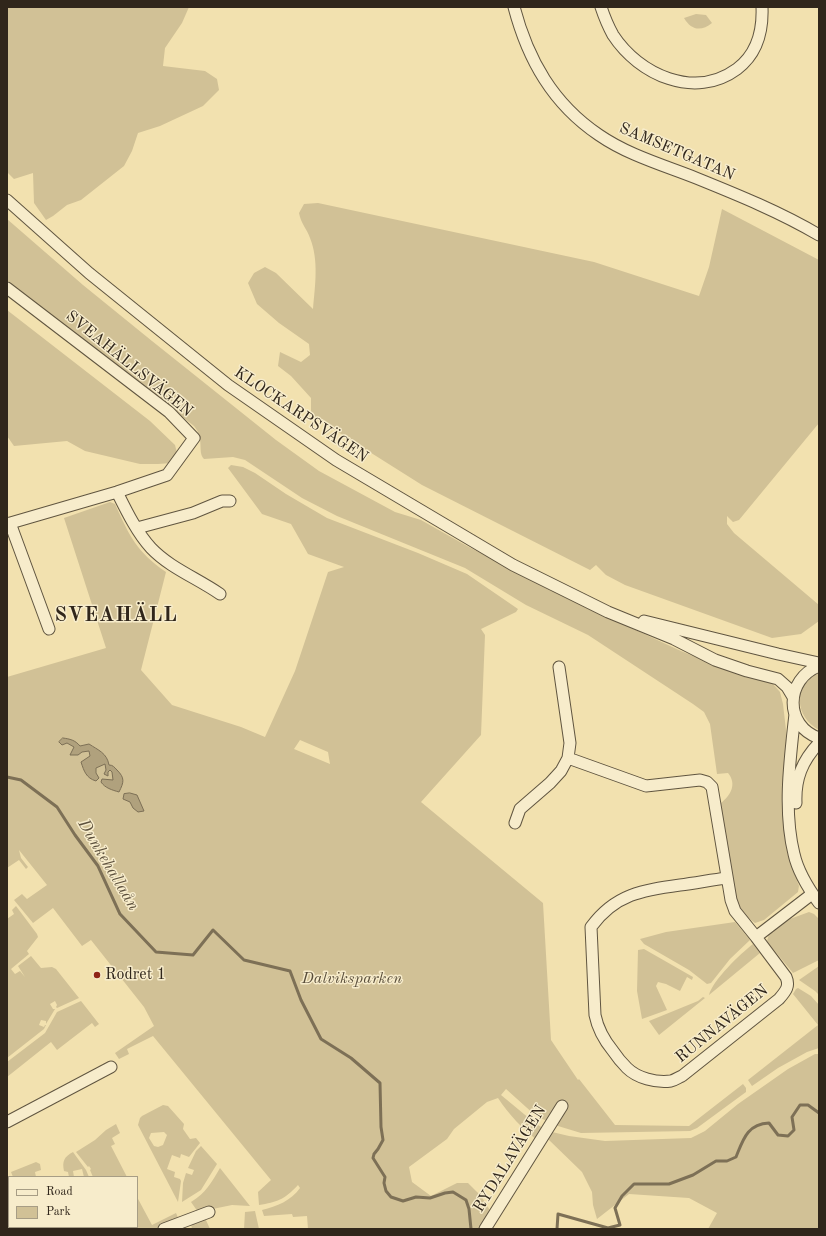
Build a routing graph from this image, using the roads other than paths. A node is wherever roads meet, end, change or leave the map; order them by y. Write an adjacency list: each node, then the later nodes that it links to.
1 (514, 7): 5 (street, SAMSETGATAN)
2 (601, 7): 3 (street)
3 (762, 7)
4 (7, 200): 12 (street, KLOCKARPSVÄGEN)
5 (819, 235)
6 (7, 288): 7 (street, SVEAHÄLLSVÄGEN)
7 (117, 492): 9 (street, SVEAHÄLLSVÄGEN); 10 (street)
8 (230, 501): 10 (street)
9 (9, 524): 13 (street)
10 (137, 528): 11 (street)
11 (220, 594)
12 (608, 612): 14 (street); 17 (street)
13 (49, 629)
14 (819, 663)
15 (819, 666): 17 (street)
16 (559, 667): 21 (street)
17 (793, 697): 18 (street)
18 (795, 714): 19 (street); 24 (street)
19 (819, 738)
20 (819, 743): 24 (street)
21 (568, 758): 22 (street); 23 (street, RUNNAVÄGEN)
22 (515, 823)
23 (727, 878): 26 (street, RUNNAVÄGEN); 26 (street, RUNNAVÄGEN)
24 (803, 880): 25 (street)
25 (816, 899): 26 (street)
26 (756, 937)
27 (111, 1066): 29 (street)
28 (562, 1106): 32 (street, RYDALAVÄGEN)
29 (7, 1122)
30 (209, 1212): 31 (street)
31 (164, 1229)
32 (485, 1229)

